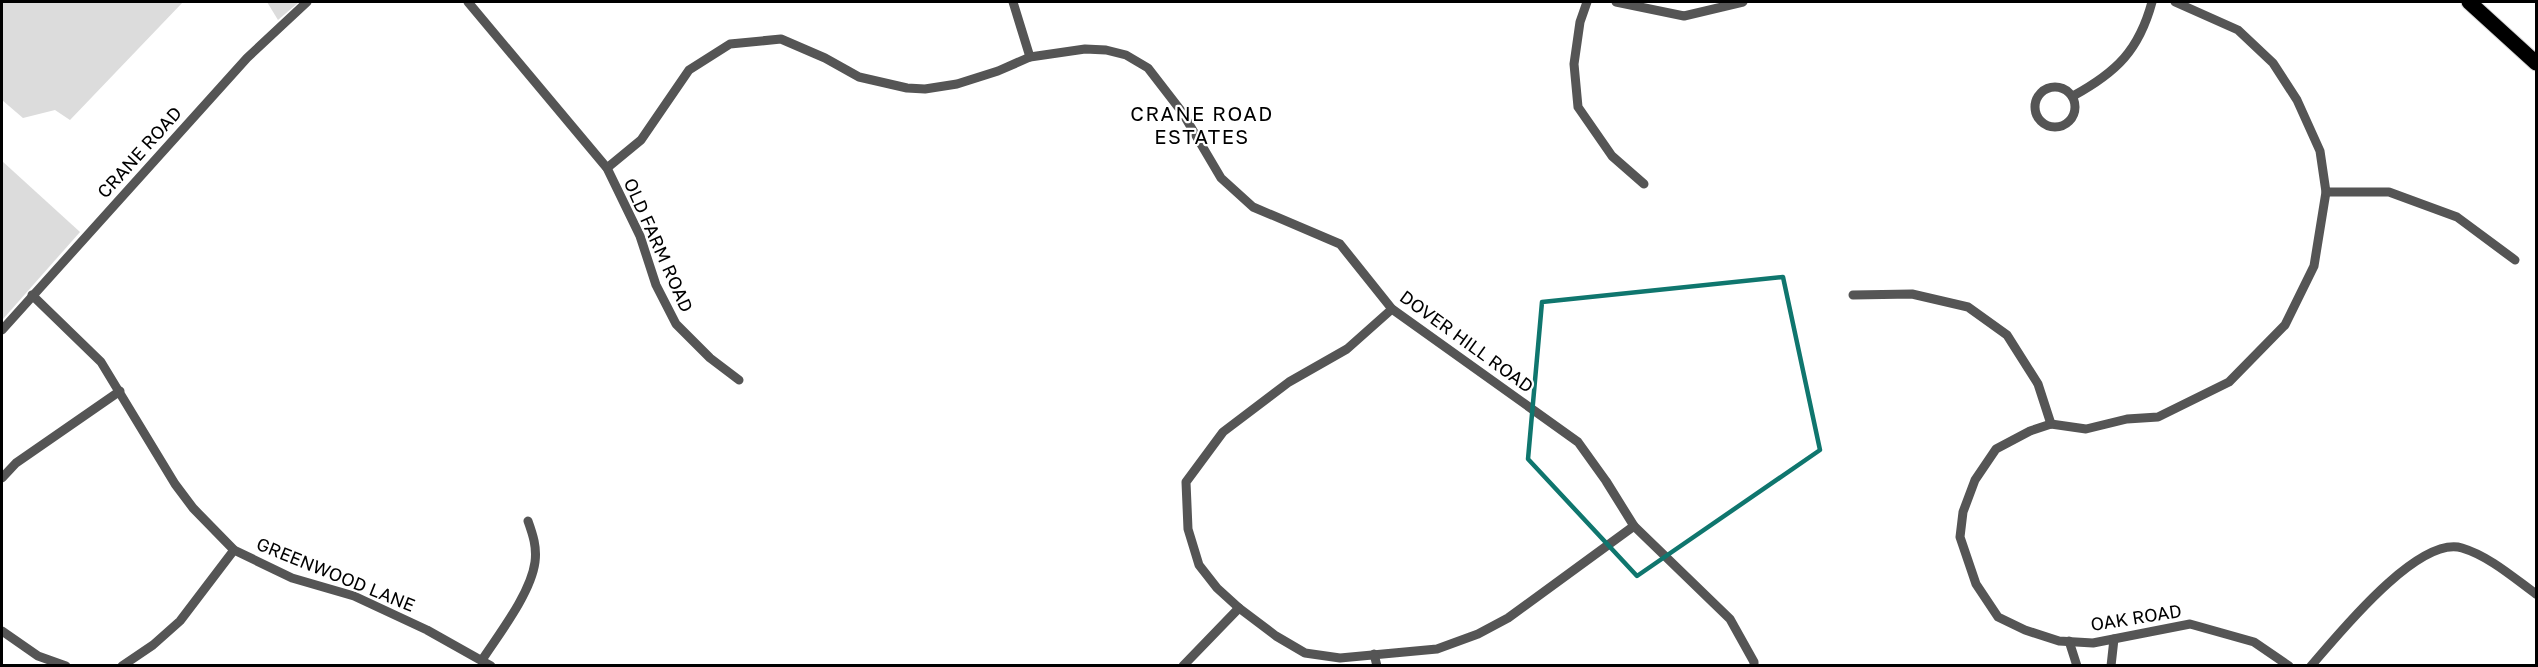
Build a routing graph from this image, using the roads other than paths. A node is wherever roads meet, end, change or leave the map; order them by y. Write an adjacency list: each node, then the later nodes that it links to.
1 (307, 2): 18 (street, CRANE ROAD)
2 (468, 2): 13 (street, OLD FARM ROAD)
3 (1013, 2): 10 (street)
4 (1587, 2): 14 (street)
5 (1616, 2): 6 (street)
6 (1743, 2)
7 (2152, 2): 12 (street)
8 (2175, 2): 15 (street, OAK ROAD)
9 (2469, 2): 11 (main road)
10 (1030, 57): 13 (street, DOVER HILL ROAD); 19 (street, DOVER HILL ROAD)
11 (2536, 63)
12 (2073, 96): 12 (street)
13 (607, 168): 21 (street, OLD FARM ROAD)
14 (1644, 184)
15 (2326, 192): 16 (street); 23 (street, OAK ROAD)
16 (2515, 260)
17 (1853, 295): 23 (street)
18 (32, 296): 20 (street, CRANE ROAD); 22 (street, GREENWOOD LANE)
19 (1392, 309): 26 (street, DOVER HILL ROAD); 29 (street)
20 (2, 330)
21 (740, 380)
22 (120, 391): 24 (street); 27 (street, GREENWOOD LANE)
23 (2051, 424): 32 (street, OAK ROAD)
24 (2, 478)
25 (528, 521): 34 (street)
26 (1634, 526): 33 (street); 39 (street, DOVER HILL ROAD)
27 (234, 550): 34 (street, GREENWOOD LANE); 36 (street)
28 (2536, 594): 43 (street)
29 (1239, 609): 33 (street); 37 (street)
30 (2, 631): 35 (street)
31 (2114, 639): 32 (street, OAK ROAD); 41 (street); 42 (street, OAK ROAD)
32 (2069, 641): 40 (street)
33 (1374, 654): 38 (street)
34 (487, 663)
35 (66, 666)
36 (122, 666)
37 (1183, 666)
38 (1377, 666)
39 (1754, 666)
40 (2077, 666)
41 (2110, 666)
42 (2289, 666)
43 (2311, 666)

